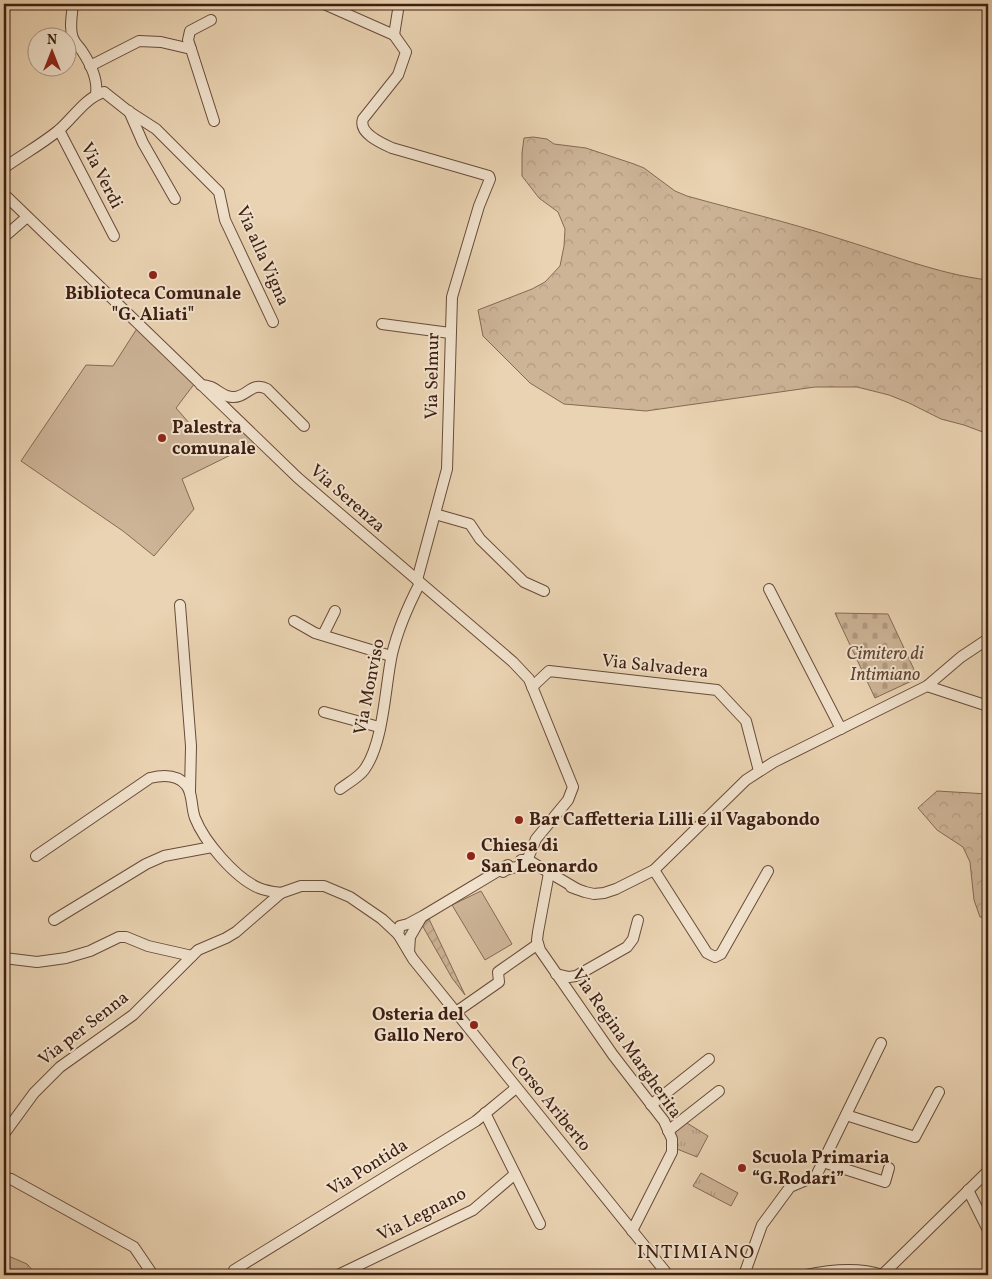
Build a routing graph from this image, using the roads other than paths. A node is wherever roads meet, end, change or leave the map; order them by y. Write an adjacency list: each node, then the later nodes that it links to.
1 (73, 4): 7 (street)
2 (324, 4): 5 (street)
3 (399, 4): 5 (street)
4 (211, 20): 6 (street)
5 (394, 35): 20 (street, Via Selmur)
6 (191, 49): 7 (street); 10 (street)
7 (90, 66): 8 (street)
8 (96, 94): 9 (street, Via alla Vigna); 11 (street)
9 (128, 111): 14 (street); 18 (street, Via alla Vigna)
10 (214, 121)
11 (59, 130): 12 (street); 16 (street, Via Verdi)
12 (4, 168)
13 (4, 194): 15 (street, Via Serenza)
14 (175, 199)
15 (26, 217): 17 (street); 21 (street, Via Serenza)
16 (114, 236)
17 (4, 237)
18 (273, 322)
19 (382, 324): 20 (street)
20 (450, 333): 23 (street, Via Selmur)
21 (200, 384): 22 (street); 24 (street, Via Serenza)
22 (304, 426)
23 (435, 514): 24 (street, Via Selmur); 26 (street)
24 (418, 581): 32 (street, Via Monviso); 34 (street, Via Serenza)
25 (770, 589): 38 (street)
26 (544, 591)
27 (180, 605): 41 (street)
28 (335, 611): 30 (street)
29 (294, 621): 30 (street)
30 (323, 635): 32 (street)
31 (988, 639): 33 (street)
32 (392, 656): 37 (street, Via Monviso)
33 (927, 686): 35 (street); 38 (street)
34 (532, 687): 39 (street, Via Salvadera); 44 (street, Via Serenza)
35 (988, 706)
36 (324, 712): 37 (street)
37 (380, 727): 40 (street, Via Monviso)
38 (841, 729): 39 (street)
39 (758, 771): 45 (street)
40 (340, 789)
41 (190, 793): 42 (street); 43 (street)
42 (212, 847): 50 (street); 51 (street)
43 (36, 856)
44 (528, 860): 47 (street); 48 (street); 49 (street)
45 (654, 870): 46 (street); 48 (street)
46 (768, 870)
47 (503, 872): 48 (street); 49 (street)
48 (548, 875): 54 (street)
49 (491, 876): 53 (street)
50 (281, 893): 53 (street); 55 (street, Via per Senna)
51 (54, 920)
52 (638, 920): 57 (street)
53 (405, 931): 58 (street, Corso Ariberto)
54 (538, 944): 57 (street, Via Regina Margherita); 58 (street)
55 (192, 956): 56 (street); 68 (street, Via per Senna)
56 (4, 958)
57 (556, 974): 64 (street, Via Regina Margherita)
58 (456, 1012): 61 (street, Corso Ariberto)
59 (881, 1043): 66 (street)
60 (709, 1059): 64 (street)
61 (516, 1088): 65 (street, Via Pontida); 77 (street, Corso Ariberto)
62 (719, 1091): 67 (street)
63 (939, 1092): 66 (street)
64 (650, 1105): 67 (street, Via Regina Margherita)
65 (484, 1113): 72 (street); 78 (street, Via Pontida)
66 (846, 1115): 69 (street)
67 (668, 1131): 77 (street, Via Regina Margherita)
68 (4, 1134)
69 (823, 1162): 70 (street); 82 (street)
70 (889, 1168)
71 (988, 1170): 74 (street)
72 (515, 1174): 75 (street); 81 (street, Via Legnano)
73 (4, 1178): 80 (street)
74 (968, 1190): 76 (street); 84 (street)
75 (540, 1224)
76 (988, 1230)
77 (632, 1231): 79 (street, Corso Ariberto)
78 (234, 1270)
79 (663, 1274)
80 (153, 1275)
81 (338, 1275)
82 (744, 1275)
83 (805, 1275): 84 (street)
84 (882, 1275)

